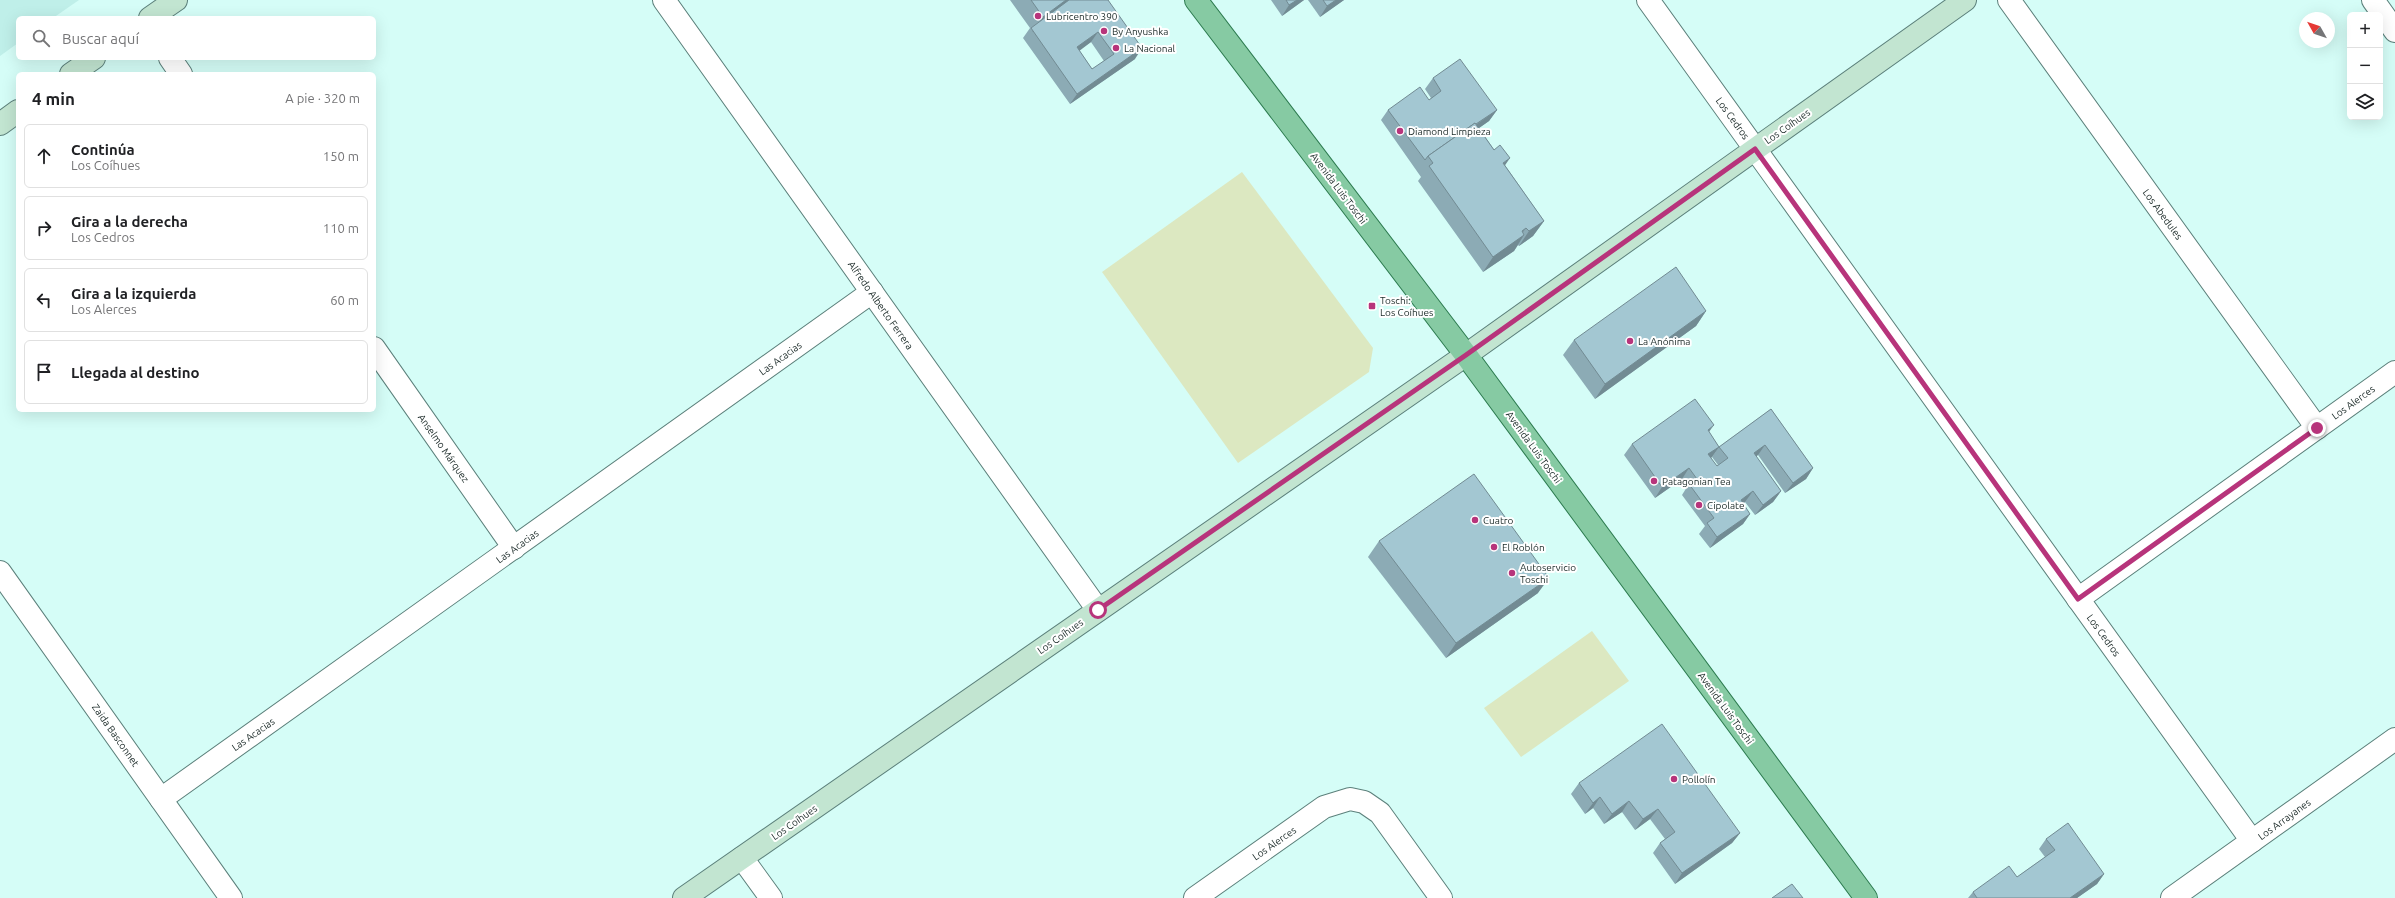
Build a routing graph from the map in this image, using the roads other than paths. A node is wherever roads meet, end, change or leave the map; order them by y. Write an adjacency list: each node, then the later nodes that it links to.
1 (176, 0): 8 (street)
2 (664, 0): 17 (street, Alfredo Alberto Ferrera)
3 (1196, 0): 19 (main road, Avenida Luis Toschi)
4 (1648, 0): 16 (street, Los Cedros)
5 (1965, 0): 16 (street, Los Coíhues)
6 (2009, 0): 21 (street, Los Abedules)
7 (2373, 0): 9 (street)
8 (153, 16)
9 (2395, 31)
10 (91, 60): 12 (street)
11 (171, 60): 13 (street)
12 (74, 72)
13 (180, 72)
14 (16, 113): 15 (street)
15 (0, 124)
16 (1755, 149): 19 (street, Los Coíhues); 24 (street, Los Cedros)
17 (872, 292): 22 (street, Las Acacias); 25 (street, Alfredo Alberto Ferrera)
18 (376, 351): 22 (street, Anselmo Márquez)
19 (1466, 355): 25 (street, Los Coíhues); 35 (main road, Avenida Luis Toschi)
20 (2395, 372): 21 (street, Los Alerces)
21 (2317, 428): 24 (street, Los Alerces)
22 (514, 548): 27 (street, Las Acacias)
23 (0, 572): 27 (street, Zaida Basconnet)
24 (2078, 599): 28 (street, Los Cedros)
25 (1098, 610): 29 (street, Los Coíhues)
26 (2395, 739): 28 (street, Los Arrayanes)
27 (162, 799): 30 (street, Zaida Basconnet)
28 (2252, 841): 36 (street, Los Arrayanes)
29 (742, 858): 31 (street, Los Coíhues); 32 (street)
30 (231, 898)
31 (684, 898)
32 (771, 898)
33 (1195, 898): 34 (street, Los Alerces)
34 (1441, 898)
35 (1866, 898)
36 (2172, 898)

